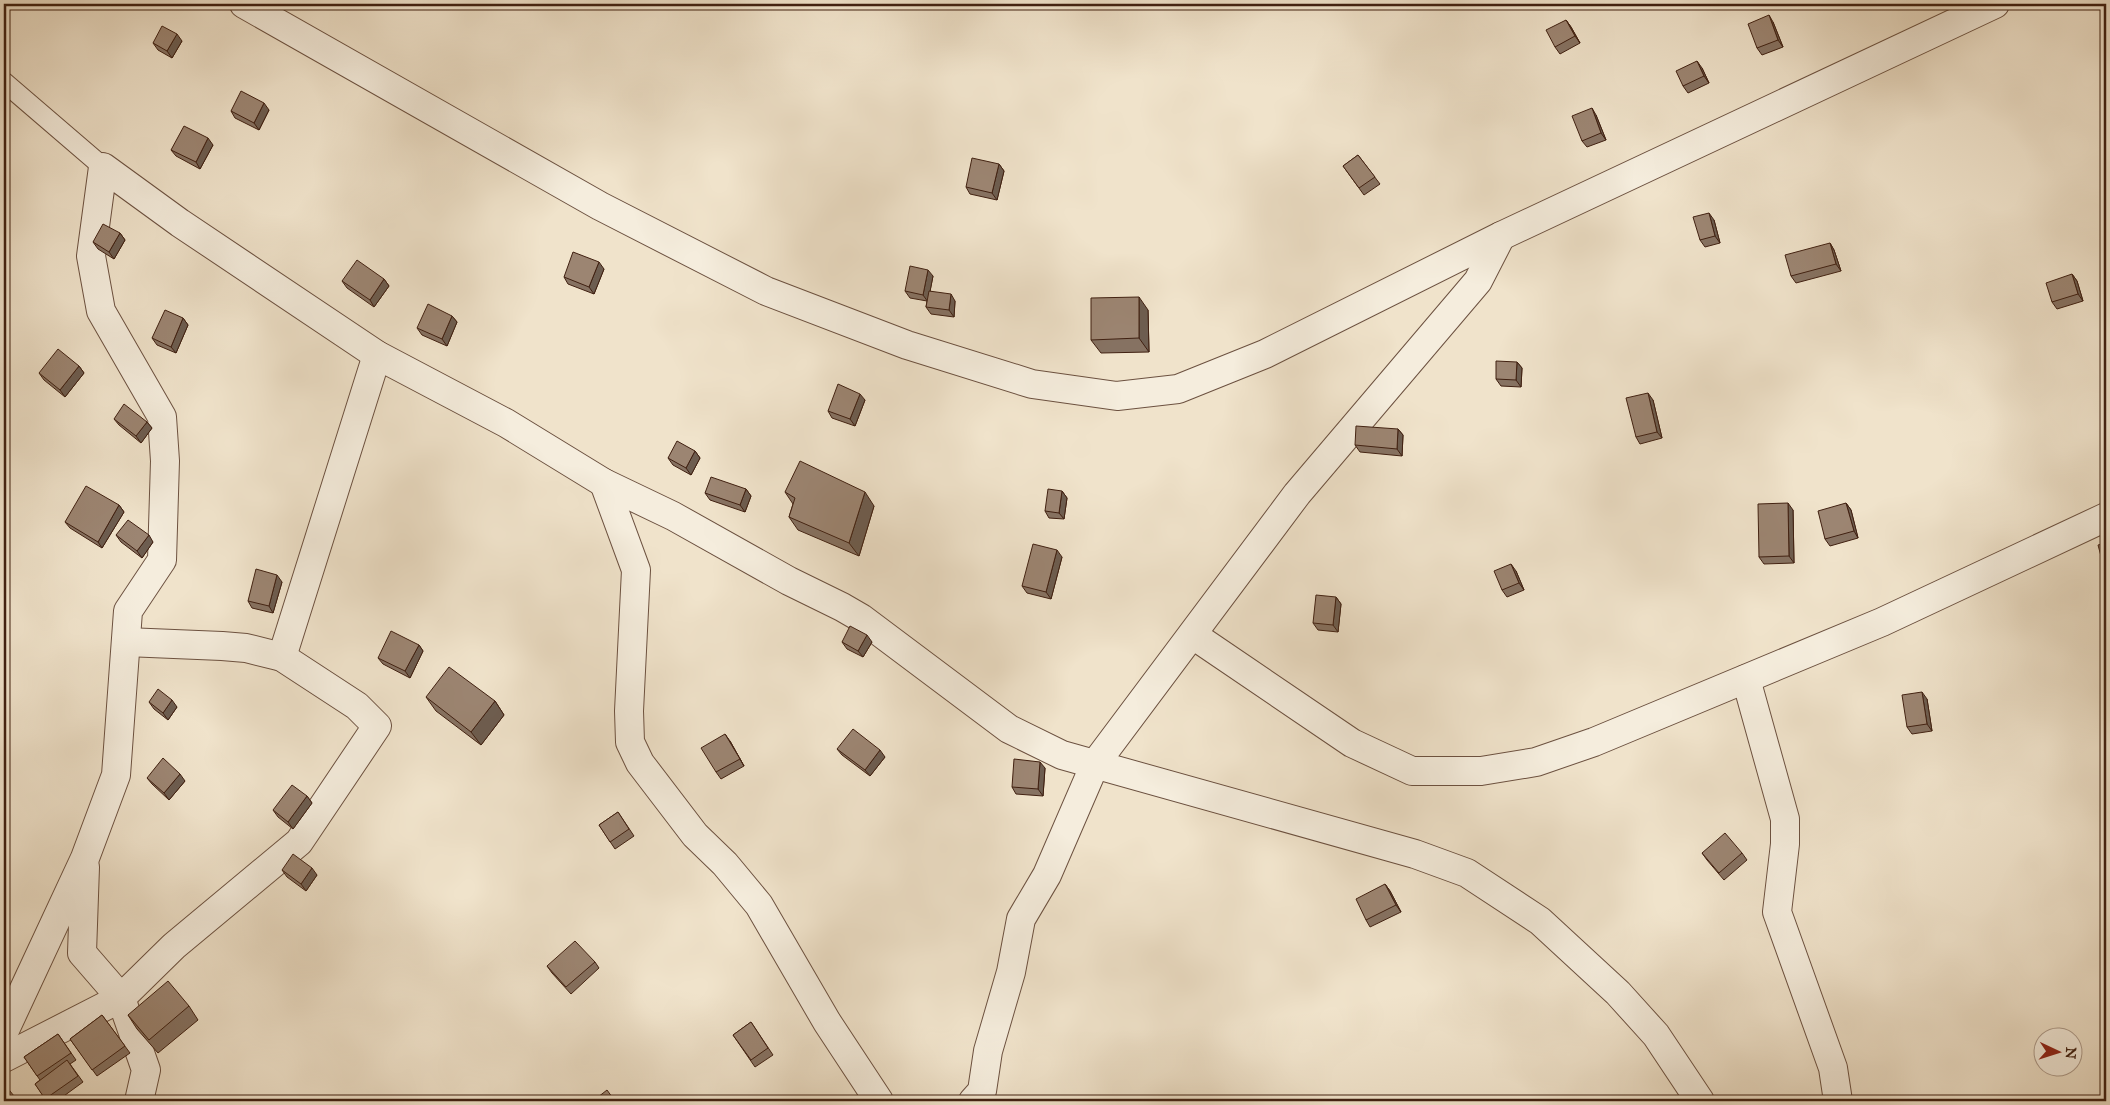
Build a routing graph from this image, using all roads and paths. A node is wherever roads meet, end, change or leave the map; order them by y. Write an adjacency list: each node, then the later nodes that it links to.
1 (244, 4): 5 (street)
2 (1995, 4): 5 (street)
3 (4, 82): 4 (lane)
4 (103, 167): 6 (street); 10 (street)
5 (1501, 236): 9 (street)
6 (377, 356): 7 (street); 11 (street)
7 (604, 483): 13 (street); 19 (street)
8 (2106, 517): 12 (street)
9 (1193, 635): 12 (street); 13 (street)
10 (126, 642): 11 (street); 14 (street)
11 (282, 657): 15 (street)
12 (1746, 679): 22 (street)
13 (1095, 764): 20 (street); 21 (street)
14 (85, 858): 15 (street); 16 (street)
15 (121, 998): 17 (street); 18 (street)
16 (4, 1032)
17 (4, 1058)
18 (139, 1101)
19 (879, 1101)
20 (973, 1101)
21 (1700, 1101)
22 (1838, 1101)

